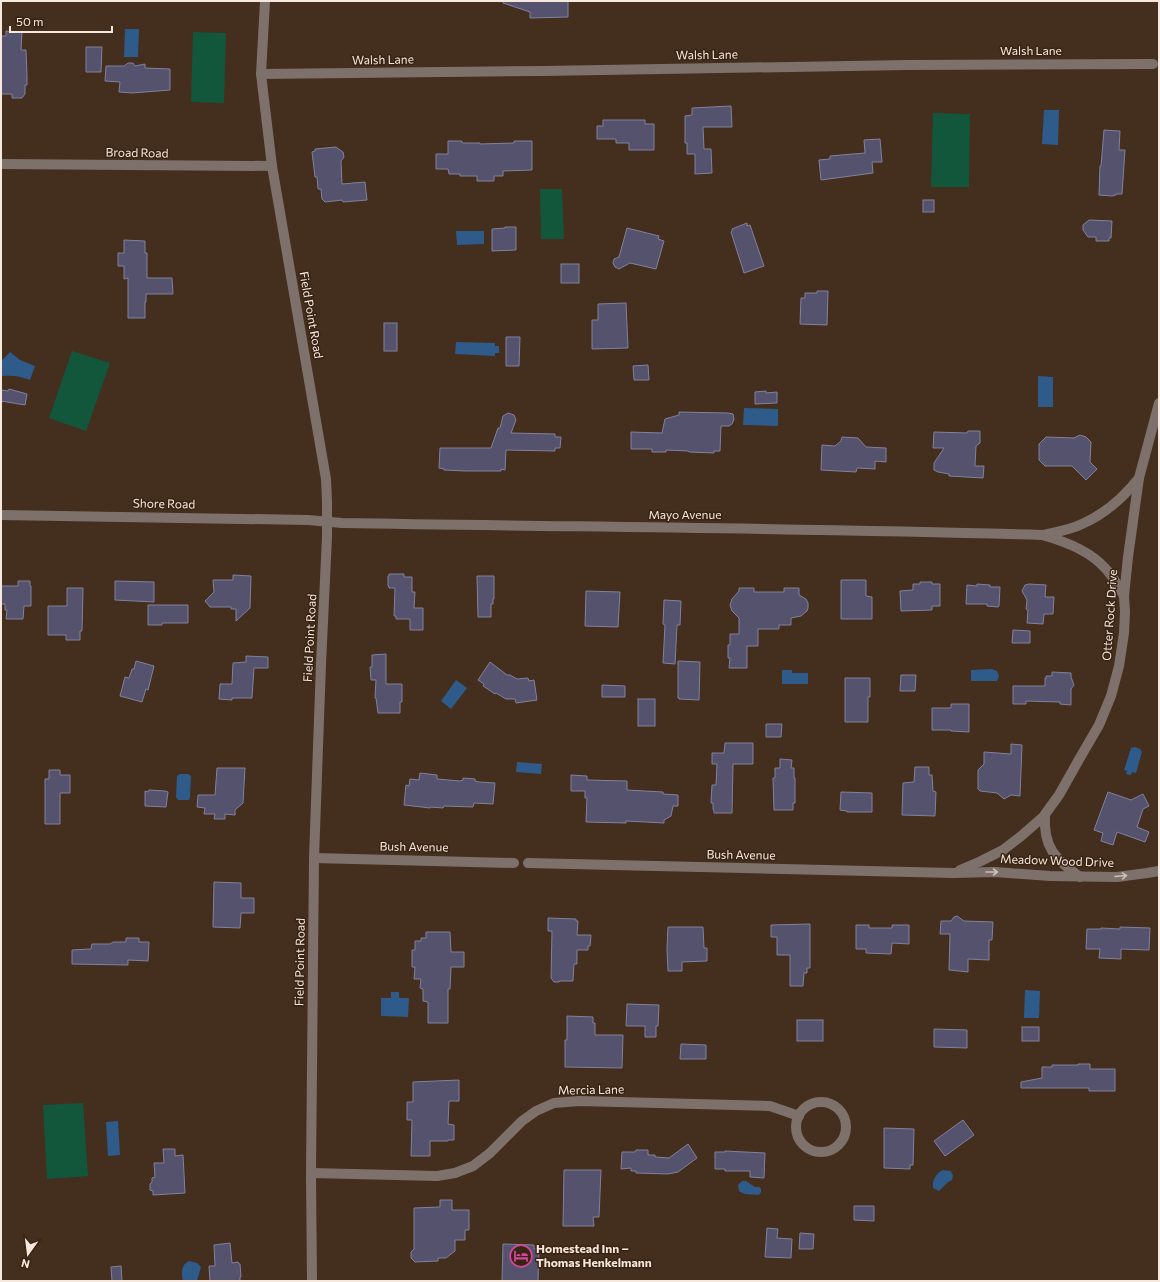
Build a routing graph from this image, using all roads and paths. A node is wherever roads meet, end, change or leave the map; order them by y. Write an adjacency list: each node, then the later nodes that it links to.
1 (265, 1): 3 (street, Field Point Road)
2 (1153, 64): 3 (street, Walsh Lane)
3 (261, 74): 5 (street, Field Point Road)
4 (1, 164): 5 (street, Broad Road)
5 (272, 166): 9 (street, Field Point Road)
6 (1159, 403): 7 (street, Otter Rock Drive)
7 (1139, 478): 10 (street, Mayo Avenue); 11 (street, Otter Rock Drive)
8 (1, 515): 9 (street, Shore Road)
9 (327, 522): 10 (street, Mayo Avenue); 13 (street, Field Point Road)
10 (1042, 535): 11 (street, Mayo Avenue)
11 (1124, 596): 12 (street, Otter Rock Drive)
12 (1045, 815): 17 (street, Otter Rock Drive); 18 (street)
13 (314, 858): 14 (street, Bush Avenue); 20 (street, Field Point Road)
14 (514, 863)
15 (528, 863): 17 (street, Bush Avenue)
16 (1159, 870): 18 (street, Meadow Wood Drive, one-way to 16)
17 (953, 873): 18 (street, Meadow Wood Drive, one-way to 18)
18 (1080, 877)
19 (798, 1116): 19 (street); 20 (street, Mercia Lane)
20 (311, 1173): 21 (street, Field Point Road)
21 (312, 1281)

